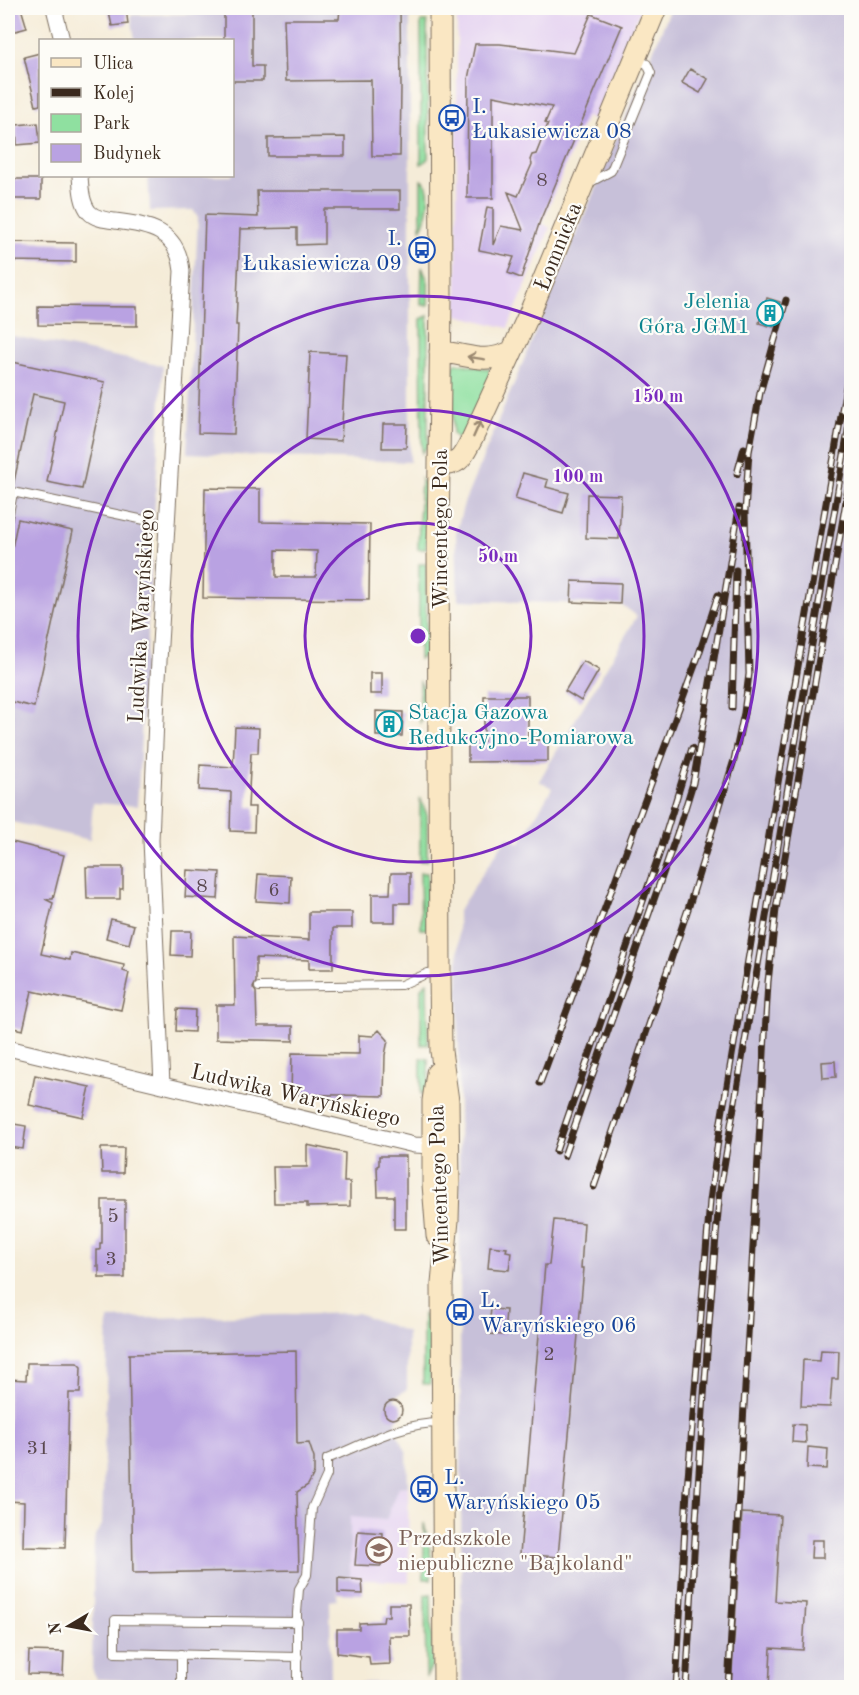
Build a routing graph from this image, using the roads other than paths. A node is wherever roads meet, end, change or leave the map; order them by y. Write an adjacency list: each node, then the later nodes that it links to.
1 (54, 8): 4 (street)
2 (440, 8): 6 (street, Wincentego Pola)
3 (656, 8): 7 (street, Łomnicka)
4 (62, 39)
5 (80, 177): 11 (street, Ludwika Waryńskiego)
6 (440, 352): 7 (street, one-way to 6); 8 (street, Wincentego Pola)
7 (511, 352): 8 (street, Łomnicka, one-way to 7)
8 (439, 465): 12 (street, Wincentego Pola)
9 (10, 492): 10 (lane); 11 (lane)
10 (8, 518)
11 (168, 525): 16 (street, Ludwika Waryńskiego)
12 (440, 972): 13 (lane); 15 (street, Wincentego Pola)
13 (259, 987)
14 (8, 1048): 16 (street, Ludwika Waryńskiego)
15 (441, 1051): 17 (street, Wincentego Pola); 18 (street, Wincentego Pola)
16 (162, 1085): 17 (street, Ludwika Waryńskiego)
17 (433, 1146): 18 (street); 19 (street, Wincentego Pola)
18 (449, 1161): 19 (street, Wincentego Pola)
19 (442, 1284): 20 (street, Wincentego Pola)
20 (442, 1423): 21 (lane); 26 (street, Wincentego Pola)
21 (298, 1622): 22 (lane); 23 (lane)
22 (181, 1654): 23 (lane); 24 (lane)
23 (298, 1657): 25 (lane)
24 (181, 1688)
25 (297, 1688)
26 (444, 1688)

